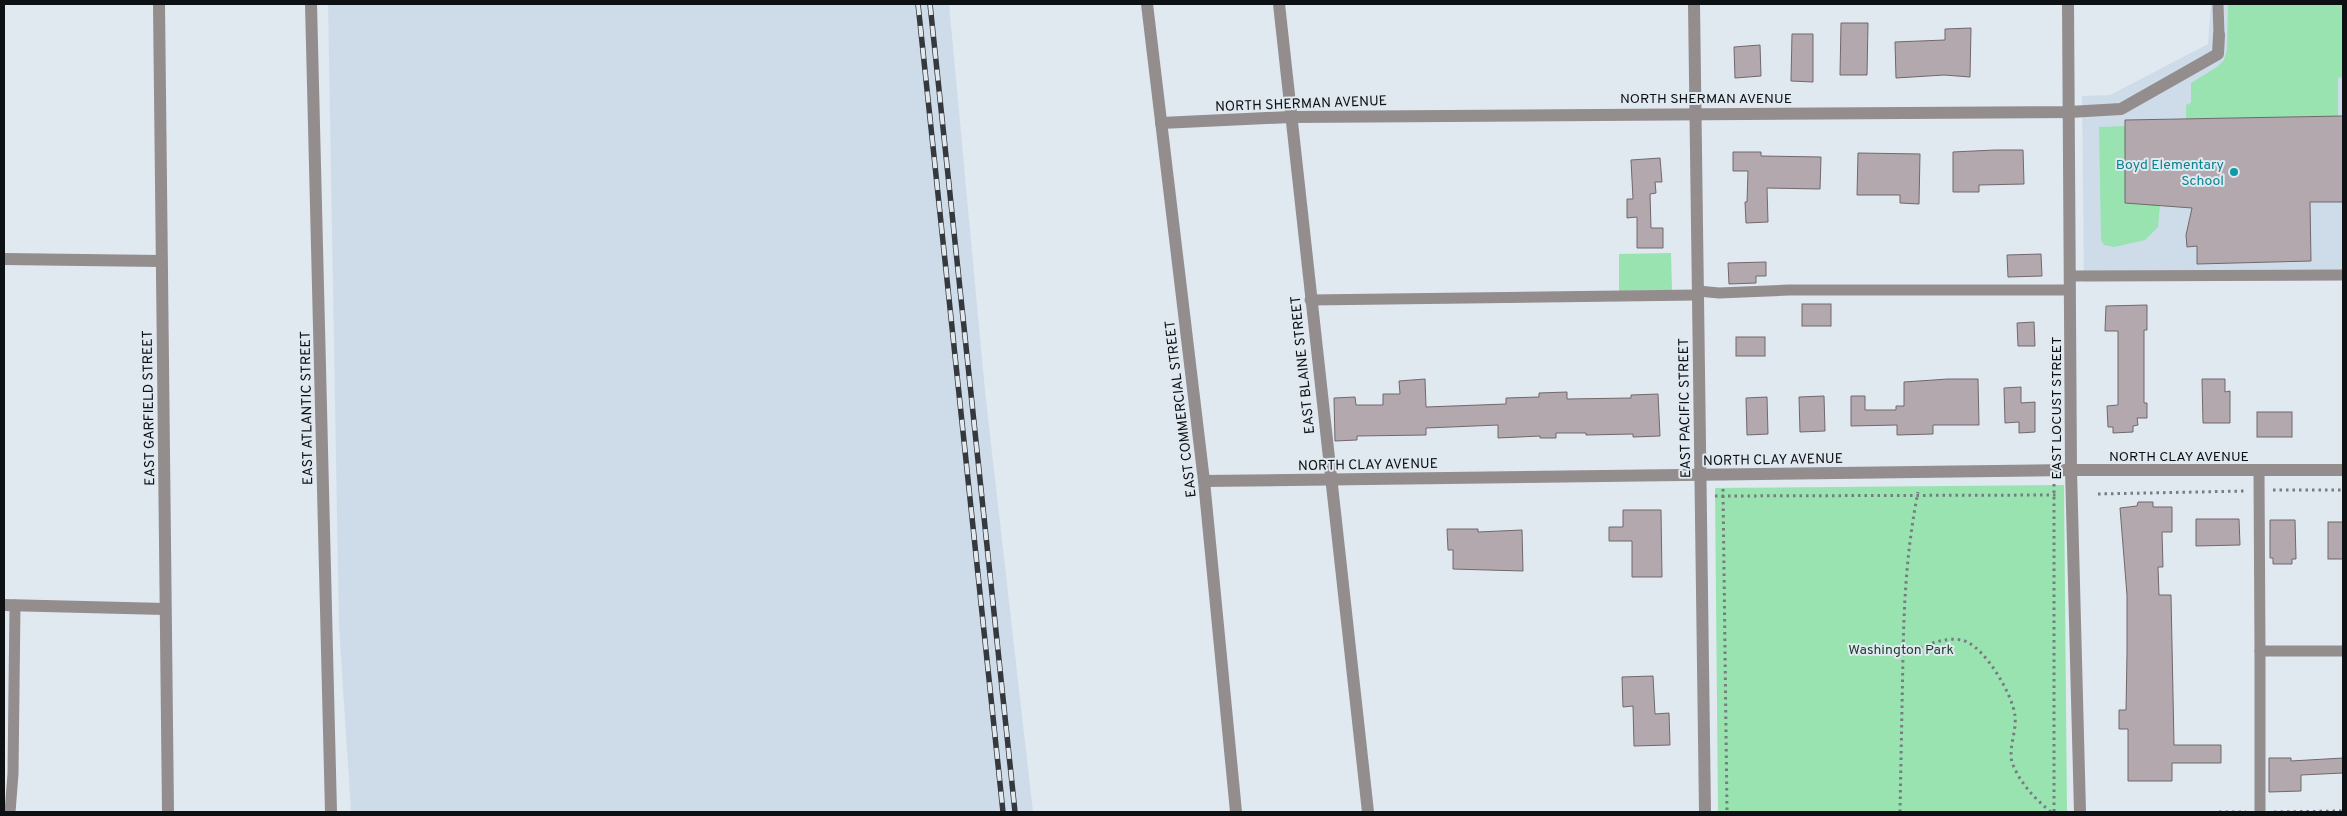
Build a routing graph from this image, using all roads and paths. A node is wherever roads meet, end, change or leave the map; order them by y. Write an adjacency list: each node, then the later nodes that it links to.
1 (159, 4): 14 (street, EAST GARFIELD STREET)
2 (311, 4): 43 (street, EAST ATLANTIC STREET)
3 (1147, 4): 12 (street, EAST COMMERCIAL STREET)
4 (1279, 4): 11 (street, EAST BLAINE STREET)
5 (1694, 4): 10 (street, EAST PACIFIC STREET)
6 (2068, 4): 9 (street, EAST LOCUST STREET)
7 (2218, 4): 8 (lane)
8 (2218, 35): 9 (street, NORTH SHERMAN AVENUE)
9 (2069, 112): 10 (street, NORTH SHERMAN AVENUE); 16 (street, EAST LOCUST STREET)
10 (1696, 113): 11 (street, NORTH SHERMAN AVENUE); 18 (street, EAST PACIFIC STREET)
11 (1290, 117): 12 (street, NORTH SHERMAN AVENUE); 19 (street, EAST BLAINE STREET)
12 (1160, 123): 25 (street, EAST COMMERCIAL STREET)
13 (4, 258): 14 (street)
14 (161, 261): 37 (street, EAST GARFIELD STREET)
15 (2343, 275): 16 (lane)
16 (2070, 276): 17 (street, EAST LOCUST STREET)
17 (2070, 290): 18 (lane); 20 (street, EAST LOCUST STREET)
18 (1698, 293): 19 (lane); 23 (street, EAST PACIFIC STREET)
19 (1310, 300): 24 (street, EAST BLAINE STREET)
20 (2071, 470): 22 (street, NORTH CLAY AVENUE); 23 (street, NORTH CLAY AVENUE); 50 (street, EAST LOCUST STREET)
21 (2343, 470): 22 (street, NORTH CLAY AVENUE)
22 (2259, 472): 28 (lane)
23 (1700, 475): 24 (street, NORTH CLAY AVENUE); 46 (street, EAST PACIFIC STREET)
24 (1330, 479): 25 (street, NORTH CLAY AVENUE); 45 (street, EAST BLAINE STREET)
25 (1204, 481): 44 (street, EAST COMMERCIAL STREET)
26 (2054, 484): 32 (path)
27 (1723, 488): 35 (path)
28 (2259, 490): 29 (path); 31 (path); 38 (lane)
29 (2343, 490)
30 (1917, 494): 32 (path); 35 (path); 40 (path)
31 (2098, 494)
32 (2054, 495): 33 (path); 49 (path)
33 (2064, 495)
34 (1716, 496): 35 (path)
35 (1724, 496): 47 (path)
36 (9, 605): 37 (street); 41 (lane)
37 (166, 609): 42 (street, EAST GARFIELD STREET)
38 (2260, 651): 39 (lane); 52 (lane)
39 (2343, 651)
40 (1903, 656): 48 (path); 49 (path)
41 (10, 812)
42 (168, 812)
43 (331, 812)
44 (1236, 812)
45 (1368, 812)
46 (1706, 812)
47 (1727, 812)
48 (1900, 812)
49 (2053, 812)
50 (2080, 812)
51 (2219, 812): 52 (path)
52 (2260, 812): 53 (path)
53 (2343, 812)

